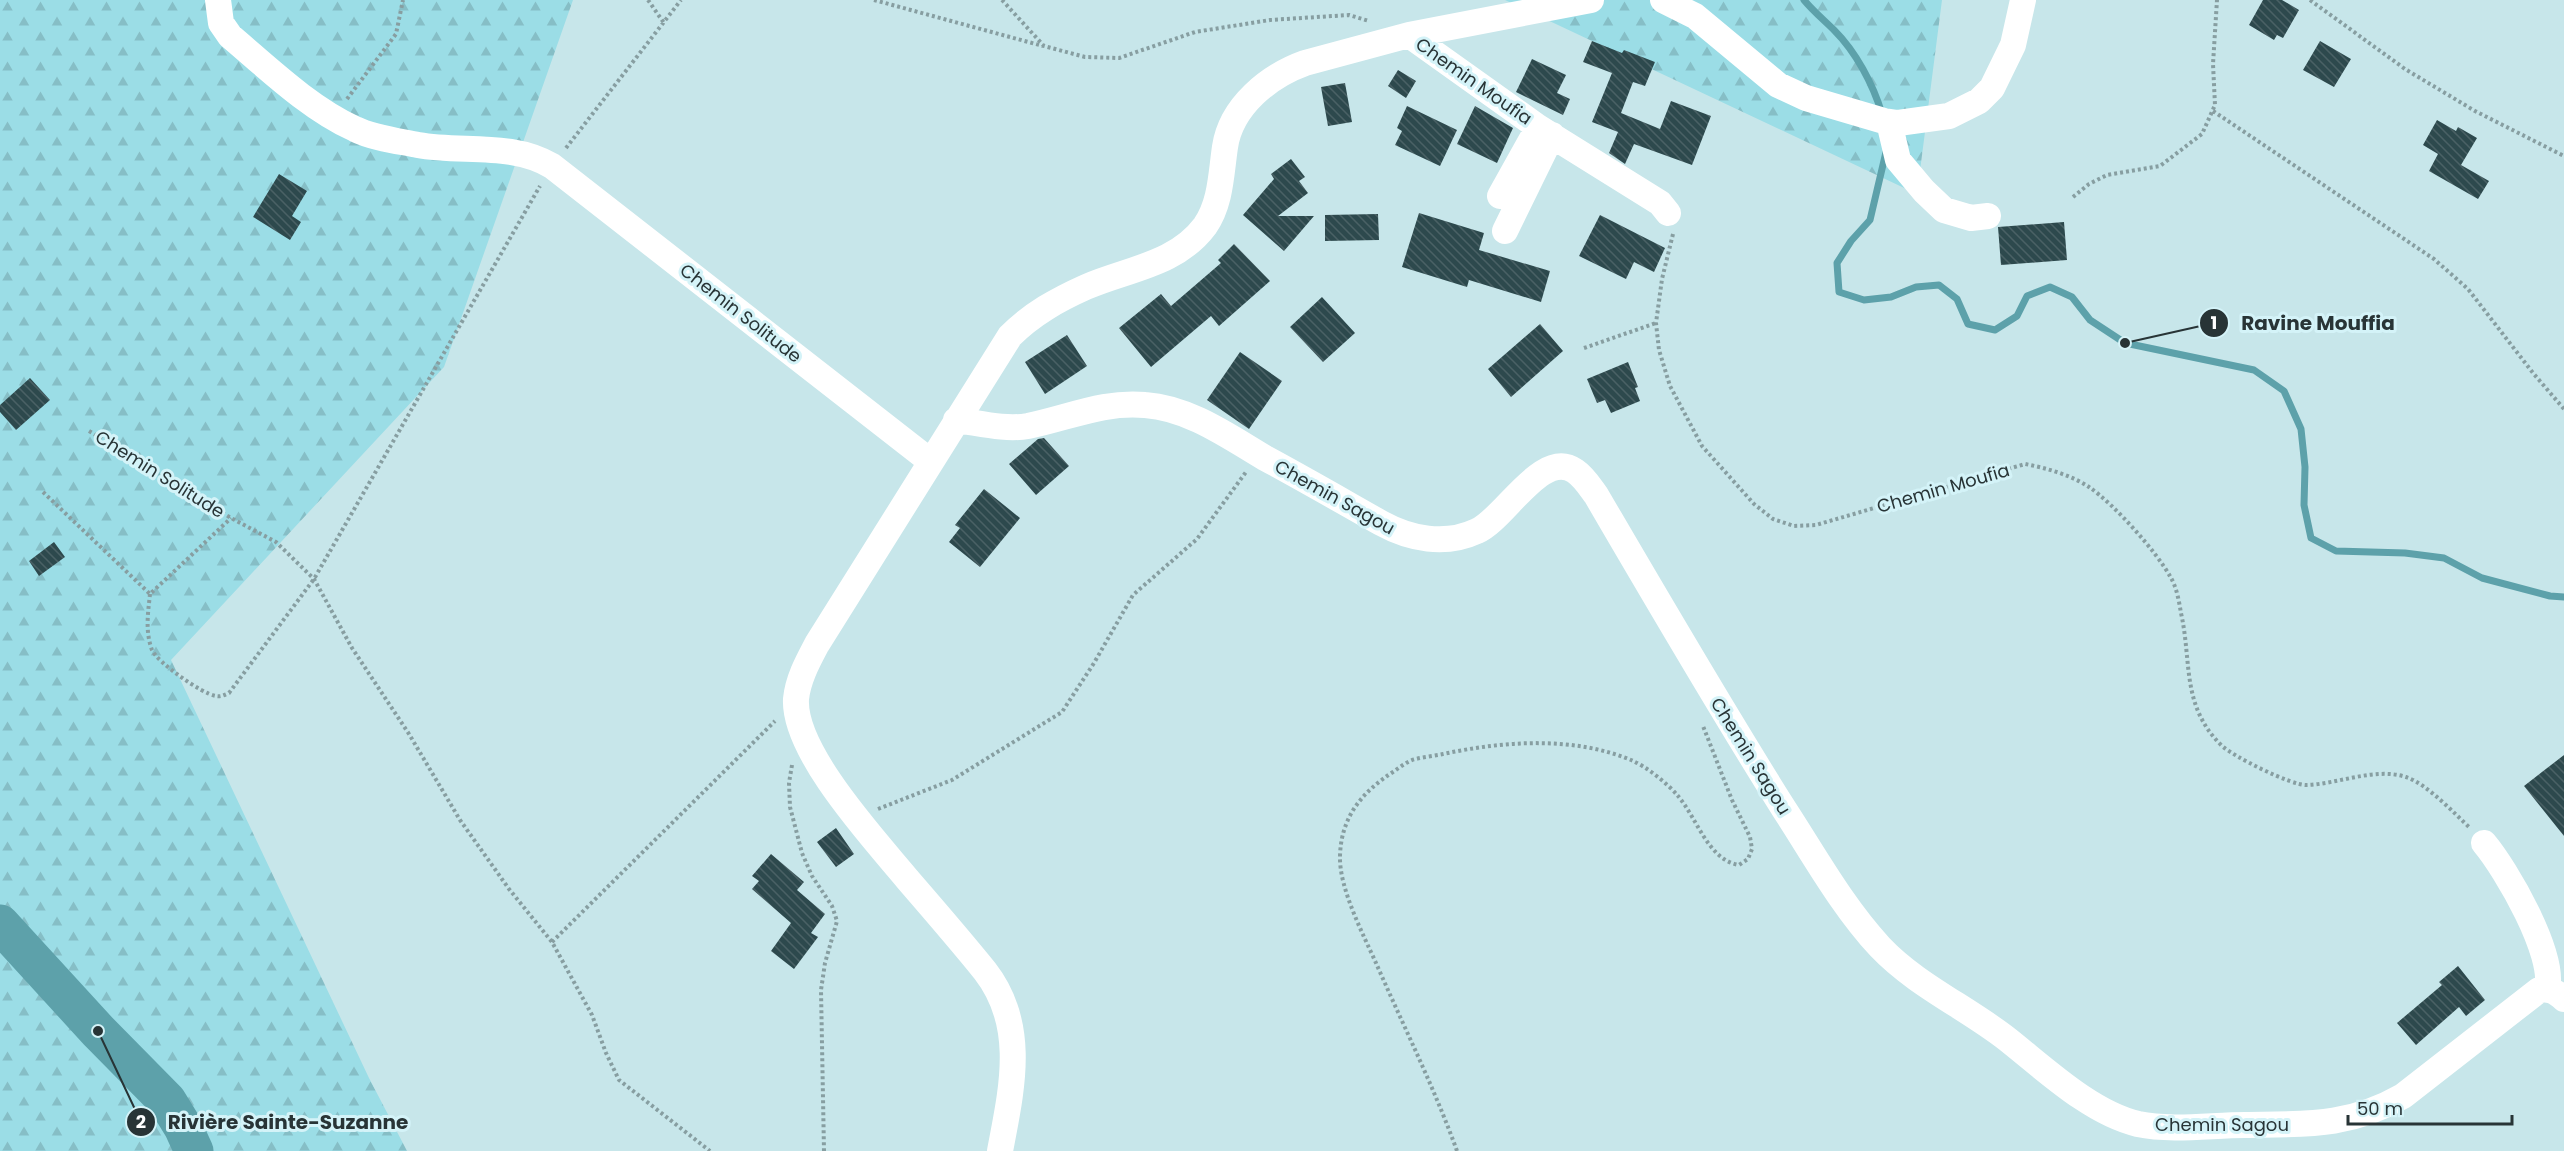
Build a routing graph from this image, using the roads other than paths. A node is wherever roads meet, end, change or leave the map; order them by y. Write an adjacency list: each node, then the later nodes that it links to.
1 (218, 0): 13 (street, Chemin Solitude)
2 (1591, 0): 5 (street)
3 (1663, 0): 6 (street)
4 (2023, 0): 6 (street)
5 (1409, 35): 7 (street, Chemin Moufia); 12 (street)
6 (1889, 122): 10 (street)
7 (1545, 131): 8 (street, Chemin Moufia); 9 (street, Chemin Moufia); 11 (street, Chemin Moufia)
8 (1500, 196)
9 (1668, 213)
10 (1989, 216)
11 (1505, 231)
12 (956, 420): 13 (street); 15 (street, Chemin Sagou)
13 (930, 461): 16 (street)
14 (2484, 843): 15 (street)
15 (2555, 994)
16 (1000, 1151)

